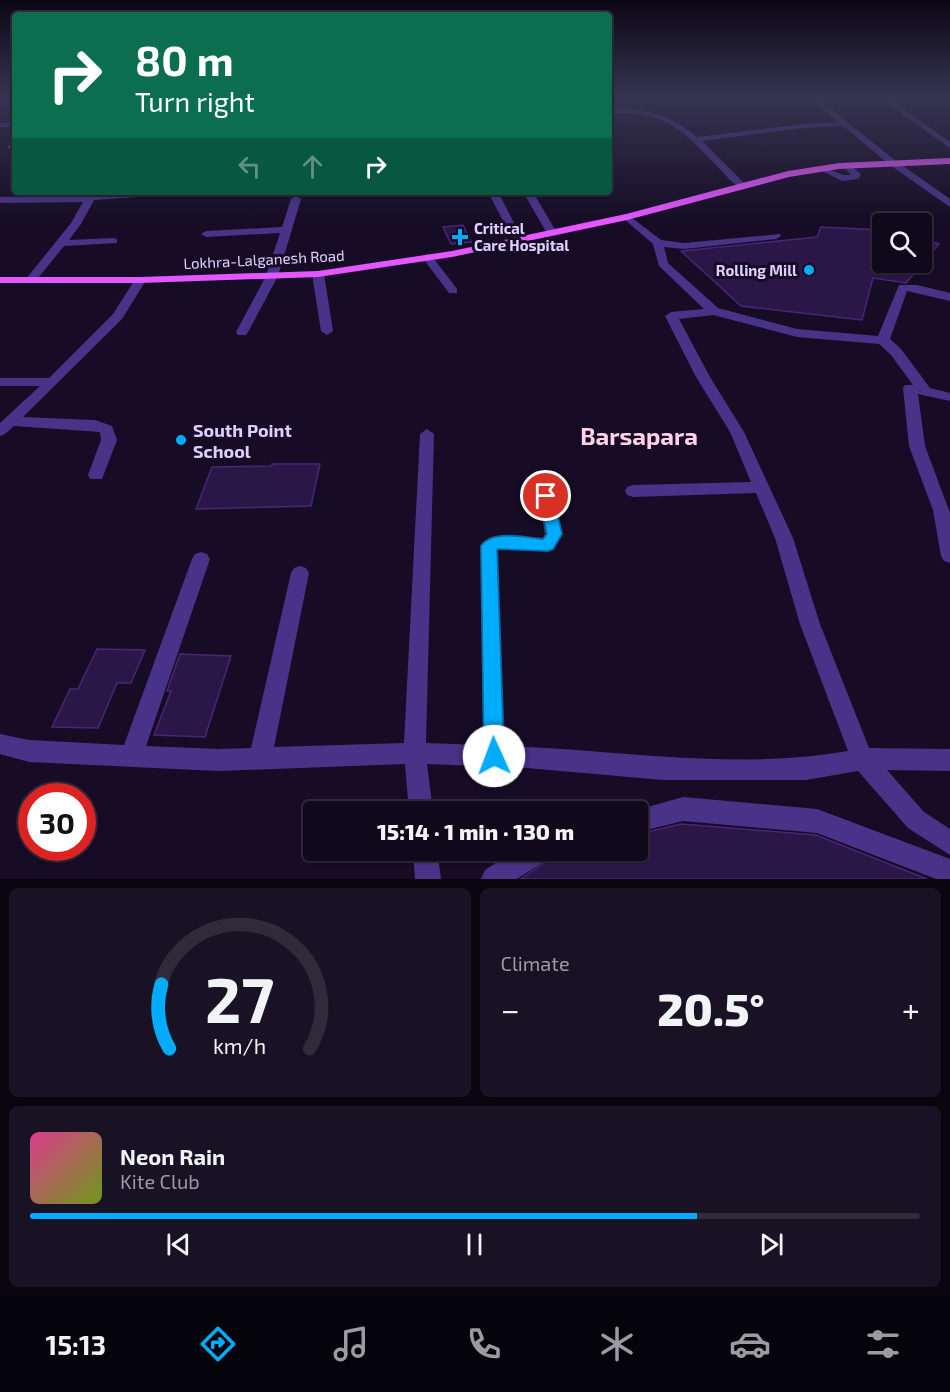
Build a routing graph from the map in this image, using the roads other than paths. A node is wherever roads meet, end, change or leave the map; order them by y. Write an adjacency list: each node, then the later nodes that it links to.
1 (702, 139): 3 (street)
2 (864, 139): 5 (street)
3 (694, 140): 6 (street)
4 (950, 161): 5 (main road, Lokhra-Lalganesh Road)
5 (893, 163): 6 (main road, Lokhra-Lalganesh Road); 13 (street)
6 (741, 185): 14 (main road, Lokhra-Lalganesh Road)
7 (110, 195): 10 (street)
8 (495, 195): 19 (street)
9 (530, 195): 16 (street)
10 (92, 196): 12 (street); 21 (street)
11 (296, 199): 15 (street)
12 (0, 201)
13 (950, 204)
14 (627, 217): 16 (main road, Lokhra-Lalganesh Road); 22 (street)
15 (285, 230): 17 (street); 25 (street)
16 (552, 232): 19 (main road, Lokhra-Lalganesh Road)
17 (206, 234)
18 (776, 236): 22 (street)
19 (519, 240): 23 (main road, Lokhra-Lalganesh Road)
20 (113, 241): 21 (street)
21 (62, 243): 27 (street)
22 (658, 243): 31 (street)
23 (427, 257): 24 (main road, Lokhra-Lalganesh Road); 29 (street)
24 (318, 274): 25 (main road, Lokhra-Lalganesh Road); 32 (street)
25 (272, 276): 28 (main road, Lokhra-Lalganesh Road); 33 (street)
26 (0, 280): 27 (main road, Lokhra-Lalganesh Road)
27 (30, 280): 28 (main road, Lokhra-Lalganesh Road)
28 (140, 280): 36 (street)
29 (453, 291)
30 (950, 297): 34 (street)
31 (714, 311): 34 (street); 42 (street)
32 (327, 331)
33 (242, 333)
34 (883, 340): 37 (street)
35 (0, 382): 36 (street)
36 (52, 382): 39 (street)
37 (925, 391): 38 (street); 45 (street)
38 (950, 397)
39 (5, 426): 41 (street)
40 (427, 434): 49 (street)
41 (96, 475)
42 (762, 487): 43 (street); 53 (street)
43 (633, 491)
44 (546, 496): 51 (street)
45 (950, 556)
46 (201, 559): 50 (street)
47 (300, 573): 52 (street)
48 (0, 744): 50 (street)
49 (415, 753): 51 (street); 52 (street); 55 (street)
50 (131, 756): 52 (street)
51 (494, 756): 53 (street)
52 (260, 759)
53 (862, 759): 54 (street); 57 (street)
54 (950, 760)
55 (420, 801)
56 (648, 818): 60 (street)
57 (950, 843)
58 (426, 861): 61 (street)
59 (522, 861): 62 (street)
60 (950, 872)
61 (428, 879)
62 (494, 879)

